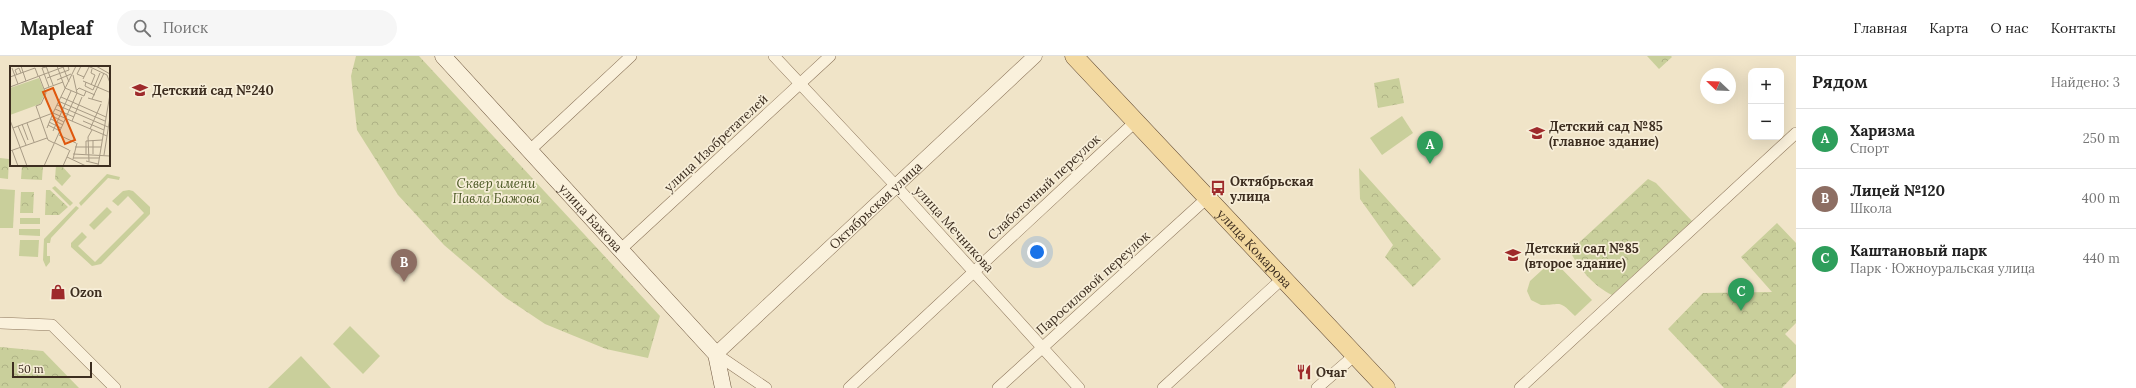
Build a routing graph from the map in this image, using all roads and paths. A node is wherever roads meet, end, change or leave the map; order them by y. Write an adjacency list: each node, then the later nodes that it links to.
1 (443, 56): 10 (main road, улица Бажова)
2 (631, 56): 10 (street)
3 (774, 56): 7 (street, улица Мечникова)
4 (830, 56): 7 (street, улица Изобретателей)
5 (1034, 56): 11 (street, Октябрьская улица)
6 (1074, 56): 8 (main road, улица Комарова)
7 (800, 84): 11 (street, улица Мечникова); 13 (street, улица Изобретателей)
8 (1136, 121): 12 (main road, улица Комарова); 14 (street, Слаботочный переулок)
9 (1796, 133): 29 (street)
10 (530, 151): 13 (main road, улица Бажова)
11 (896, 186): 14 (street, улица Мечникова); 18 (street, Октябрьская улица)
12 (1207, 198): 15 (main road, улица Комарова); 17 (street, Паросиловой переулок)
13 (620, 250): 18 (main road, улица Бажова)
14 (973, 271): 17 (street, улица Мечникова); 23 (street, Слаботочный переулок)
15 (1283, 278): 19 (main road, улица Комарова); 26 (street)
16 (0, 323): 20 (street)
17 (1042, 348): 24 (street, Паросиловой переулок); 25 (street, улица Мечникова)
18 (716, 354): 21 (main road); 22 (street)
19 (1355, 355): 27 (street); 28 (main road, улица Комарова)
20 (115, 388)
21 (723, 388)
22 (766, 388)
23 (848, 388)
24 (998, 388)
25 (1079, 388)
26 (1163, 388)
27 (1317, 388)
28 (1386, 388)
29 (1520, 388)

